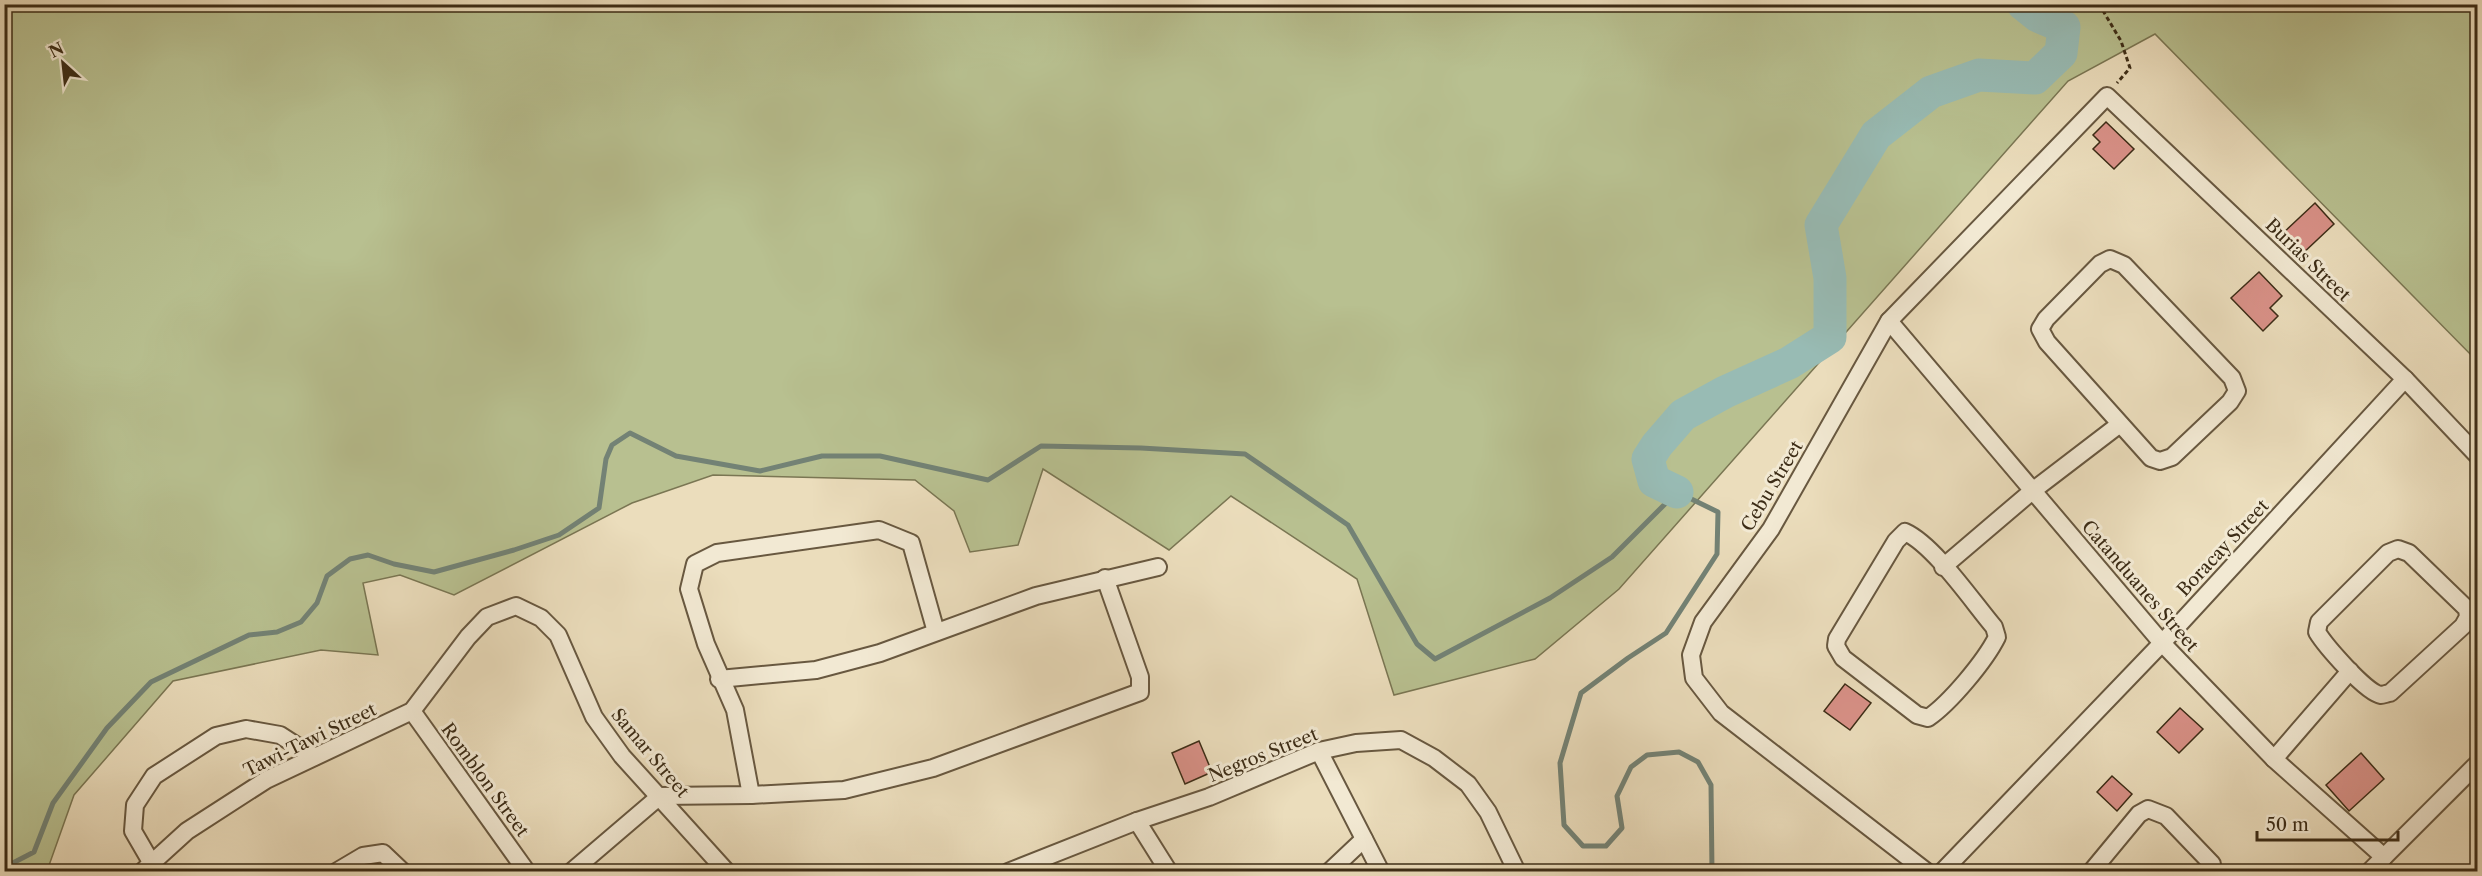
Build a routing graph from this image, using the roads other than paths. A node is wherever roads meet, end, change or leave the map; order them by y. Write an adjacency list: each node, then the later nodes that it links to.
1 (2107, 96): 2 (street, Cebu Street); 3 (street, Burias Street)
2 (1889, 321): 6 (street, Catanduanes Street); 36 (street, Cebu Street)
3 (2405, 379): 5 (street, Burias Street); 11 (street, Boracay Street)
4 (2120, 424): 4 (street); 6 (street)
5 (2478, 456)
6 (2031, 492): 8 (street); 11 (street, Catanduanes Street)
7 (1158, 567): 9 (street)
8 (1943, 567): 8 (street)
9 (1105, 578): 10 (street); 19 (street)
10 (936, 632): 13 (street); 13 (street)
11 (2162, 643): 17 (street, Catanduanes Street); 37 (street, Boracay Street)
12 (2350, 671): 12 (street); 17 (street)
13 (720, 679): 19 (street)
14 (412, 711): 16 (street, Tawi-Tawi Street); 20 (street, Samar Street); 28 (street, Romblon Street)
15 (1319, 751): 21 (street, Negros Street); 22 (street); 35 (street, Negros Street)
16 (314, 757): 24 (street, Tawi-Tawi Street); 24 (street)
17 (2274, 759): 23 (street, Catanduanes Street)
18 (2478, 763): 23 (street)
19 (751, 795): 20 (street)
20 (660, 796): 29 (street); 30 (street, Samar Street)
21 (1137, 821): 25 (street, Negros Street); 32 (street)
22 (1364, 839): 33 (street); 34 (street)
23 (2384, 857): 40 (street)
24 (146, 867)
25 (1031, 868): 31 (street, Negros Street)
26 (336, 872): 27 (street)
27 (403, 872)
28 (527, 872)
29 (571, 872)
30 (727, 872)
31 (1008, 872)
32 (1169, 872)
33 (1329, 872)
34 (1381, 872)
35 (1517, 872)
36 (1927, 872)
37 (1942, 872)
38 (2091, 872): 39 (street)
39 (2212, 872)
40 (2369, 872)

